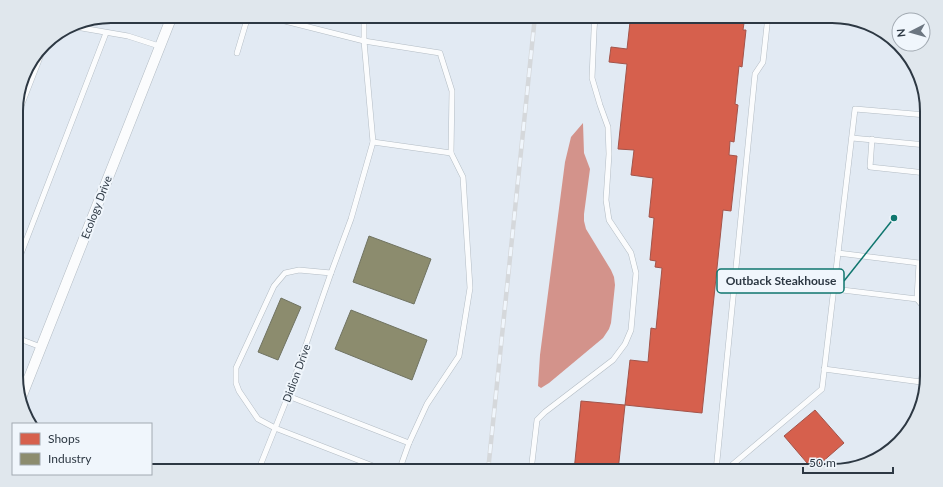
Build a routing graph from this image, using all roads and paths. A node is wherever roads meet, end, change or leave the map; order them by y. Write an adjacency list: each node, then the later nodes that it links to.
1 (169, 23): 10 (street, Ecology Drive)
2 (246, 23): 11 (lane)
3 (292, 23): 9 (lane)
4 (364, 23): 9 (lane)
5 (595, 23): 39 (lane)
6 (767, 23): 40 (lane)
7 (82, 28): 8 (lane)
8 (106, 33): 10 (lane); 21 (lane)
9 (364, 42): 17 (lane); 19 (lane)
10 (159, 46): 29 (street, Ecology Drive)
11 (237, 53)
12 (38, 61): 13 (lane)
13 (24, 98)
14 (920, 114): 15 (lane)
15 (852, 138): 16 (lane); 22 (lane)
16 (872, 139): 18 (lane); 20 (lane)
17 (373, 142): 19 (lane); 24 (lane, Didion Drive)
18 (920, 145)
19 (452, 153): 35 (lane)
20 (920, 172)
21 (23, 248)
22 (838, 253): 23 (lane); 25 (lane)
23 (919, 263): 26 (lane)
24 (331, 273): 33 (lane, Didion Drive); 34 (lane)
25 (834, 288): 26 (lane); 30 (lane)
26 (917, 299): 27 (lane)
27 (920, 303)
28 (23, 340): 29 (lane)
29 (41, 347): 32 (street, Ecology Drive)
30 (824, 369): 31 (lane); 41 (lane)
31 (920, 382)
32 (24, 389)
33 (288, 396): 34 (lane, Didion Drive); 35 (lane)
34 (276, 428): 36 (lane, Didion Drive); 37 (lane)
35 (409, 443): 38 (lane)
36 (261, 464)
37 (368, 464)
38 (402, 464)
39 (532, 464)
40 (717, 464)
41 (733, 464)

